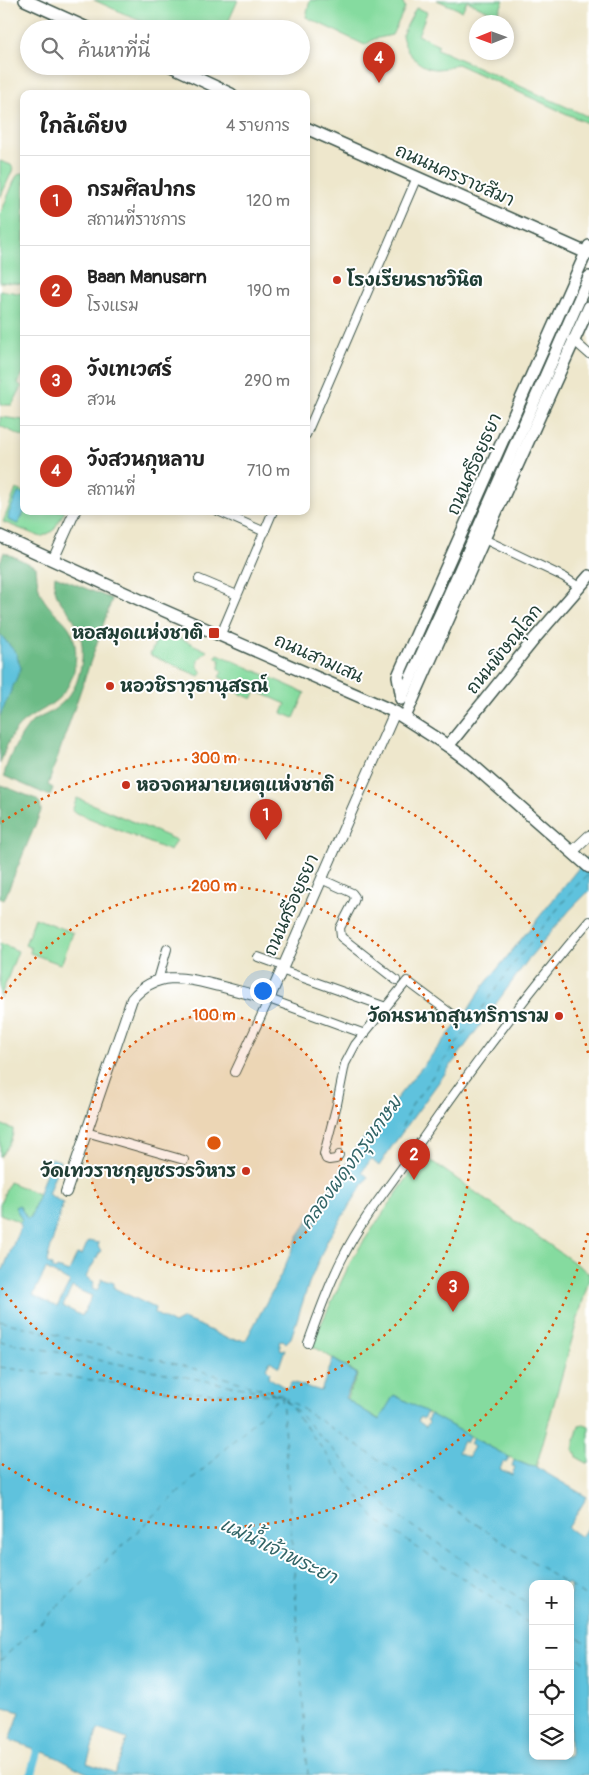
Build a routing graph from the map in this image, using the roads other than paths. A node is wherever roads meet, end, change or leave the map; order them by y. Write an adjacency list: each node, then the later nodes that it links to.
1 (25, 0): 2 (main road)
2 (69, 20)
3 (191, 75): 4 (main road)
4 (223, 90)
5 (310, 130): 6 (main road, ถนนนครราชสีมา)
6 (417, 177): 7 (main road, ถนนนครราชสีมา); 13 (street)
7 (588, 251): 10 (main road, ถนนศรีอยุธยา)
8 (589, 277): 11 (main road, ถนนศรีอยุธยา)
9 (589, 307): 11 (main road, ถนนศรีอยุธยา)
10 (553, 329): 11 (street); 14 (main road, ถนนศรีอยุธยา)
11 (569, 337): 12 (street); 15 (main road, ถนนศรีอยุธยา)
12 (589, 354)
13 (310, 426)
14 (502, 444): 15 (main road); 16 (main road, ถนนศรีอยุธยา)
15 (513, 458): 20 (main road, ถนนศรีอยุธยา); 23 (main road, ถนนศรีอยุธยา)
16 (472, 511): 20 (main road); 24 (main road, ถนนศรีอยุธยา)
17 (73, 515): 26 (street)
18 (227, 515): 21 (street)
19 (271, 515): 21 (street)
20 (484, 516): 25 (main road, ถนนศรีอยุธยา)
21 (264, 532): 31 (street)
22 (0, 536): 26 (main road, ถนนสามเสน)
23 (484, 539): 27 (main road, ถนนศรีอยุธยา); 30 (street)
24 (454, 551): 25 (main road); 34 (main road, ถนนศรีอยุธยา)
25 (466, 556): 27 (main road, ถนนศรีอยุธยา)
26 (53, 560): 33 (main road, ถนนสามเสน)
27 (463, 575): 32 (main road, ถนนศรีอยุธยา)
28 (589, 576): 30 (main road, ถนนพิษณุโลก)
29 (199, 579): 31 (street)
30 (579, 587): 36 (main road, ถนนพิษณุโลก)
31 (237, 595): 33 (street)
32 (441, 625): 34 (main road, ถนนศรีอยุธยา); 35 (main road, ถนนศรีอยุธยา)
33 (220, 634): 35 (main road, ถนนสามเสน)
34 (402, 698): 35 (main road, ถนนศรีอยุธยา)
35 (400, 715): 36 (main road, ถนนสามเสน); 40 (street, ถนนศรีอยุธยา)
36 (448, 746): 38 (main road, ถนนสามเสน)
37 (589, 836): 38 (street)
38 (575, 855): 39 (main road, ถนนสามเสน)
39 (589, 868)
40 (322, 879): 44 (street, ถนนศรีอยุธยา); 46 (street)
41 (589, 921): 56 (street)
42 (167, 949): 45 (street)
43 (258, 957): 44 (street)
44 (282, 968): 47 (street, ถนนศรีอยุธยา); 48 (street)
45 (158, 980): 47 (street); 52 (street)
46 (396, 980)
47 (269, 999): 50 (street); 51 (street)
48 (386, 1007): 49 (street); 50 (street)
49 (454, 1016)
50 (364, 1034): 53 (street)
51 (236, 1072)
52 (86, 1132): 54 (street); 55 (street)
53 (339, 1155)
54 (184, 1160)
55 (66, 1192)
56 (308, 1343)

